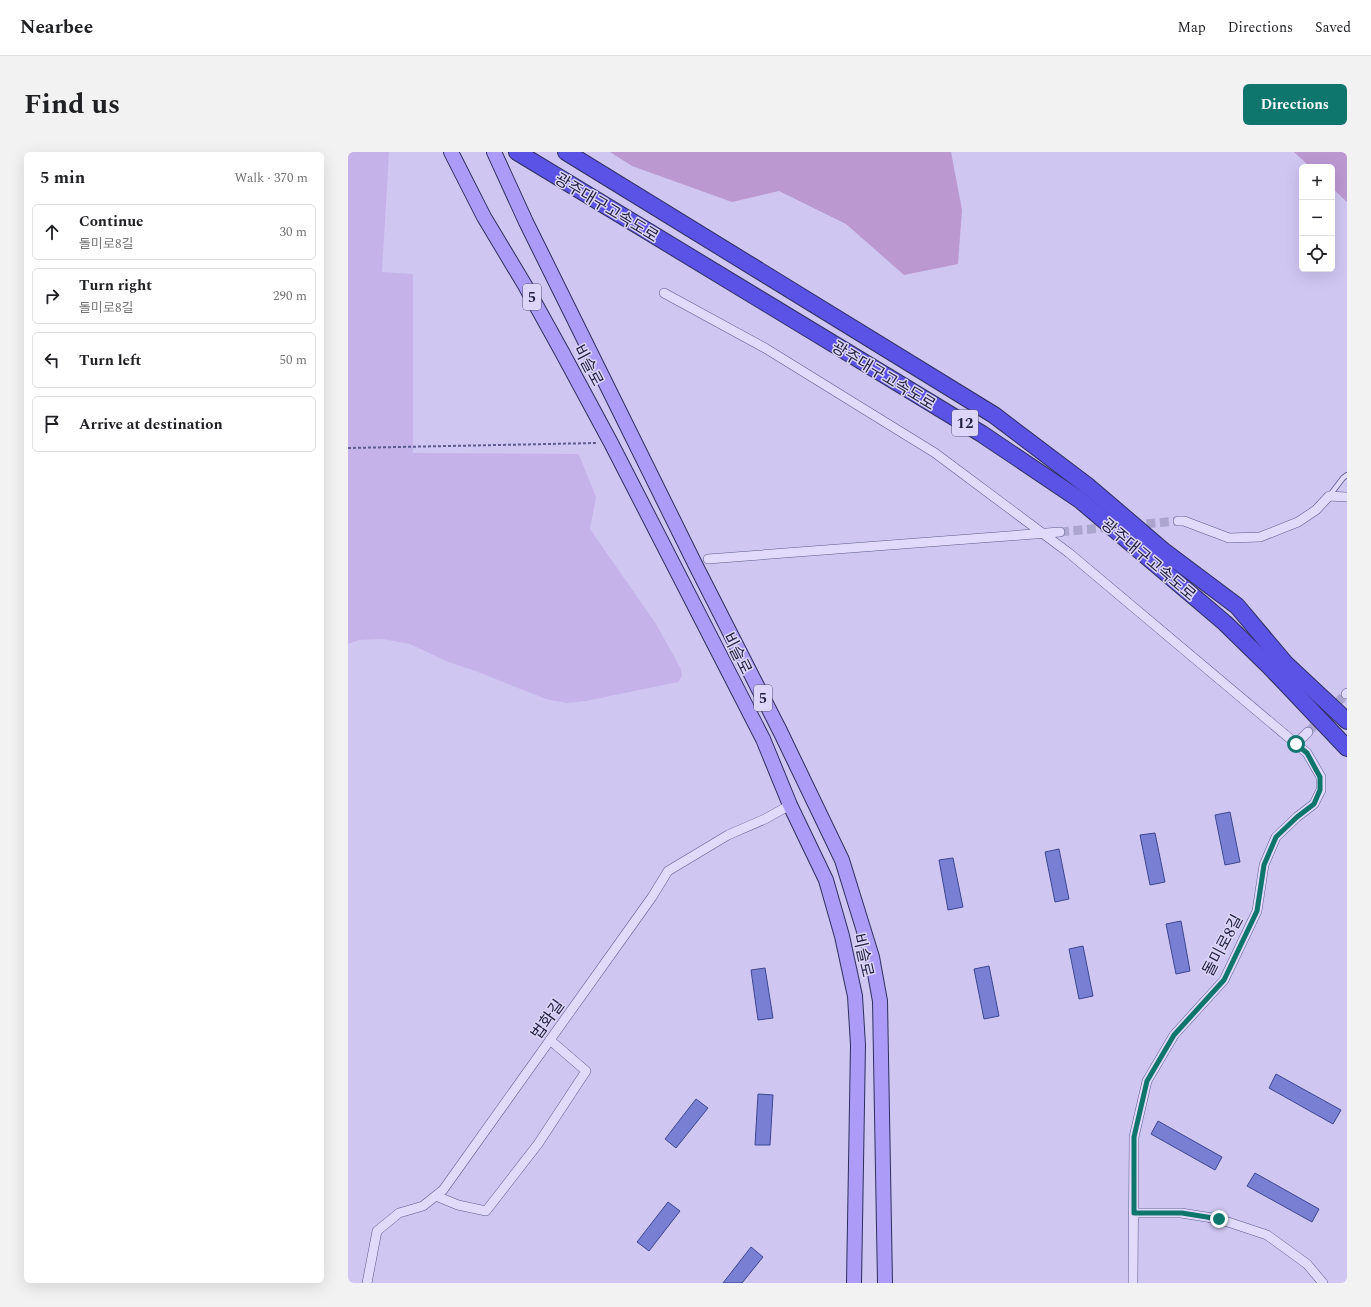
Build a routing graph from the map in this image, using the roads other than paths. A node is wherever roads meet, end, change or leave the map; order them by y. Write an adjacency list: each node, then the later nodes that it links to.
1 (451, 152): 17 (main road, 비슬로 / 5)
2 (494, 152): 23 (main road, 비슬로 / 5)
3 (517, 152): 16 (highway, 광주대구고속도로 / 12)
4 (566, 152): 13 (highway, 광주대구고속도로 / 12)
5 (664, 293): 11 (street, 돌미로8길)
6 (1347, 475): 7 (lane)
7 (1330, 496): 8 (street); 9 (street)
8 (1347, 497)
9 (1178, 521)
10 (1060, 532): 11 (street)
11 (1043, 534): 12 (street); 15 (street, 돌미로8길)
12 (708, 559)
13 (1347, 721)
14 (1308, 732): 15 (street)
15 (1296, 744): 20 (street, 돌미로8길)
16 (1347, 748)
17 (790, 805): 18 (street, 법화길); 22 (main road, 비슬로 / 5)
18 (550, 1040): 19 (street, 법화길); 19 (street)
19 (436, 1196): 21 (street, 법화길)
20 (1134, 1213): 24 (street, 돌미로8길); 25 (street)
21 (368, 1283)
22 (854, 1283)
23 (885, 1283)
24 (1133, 1283)
25 (1323, 1283)

